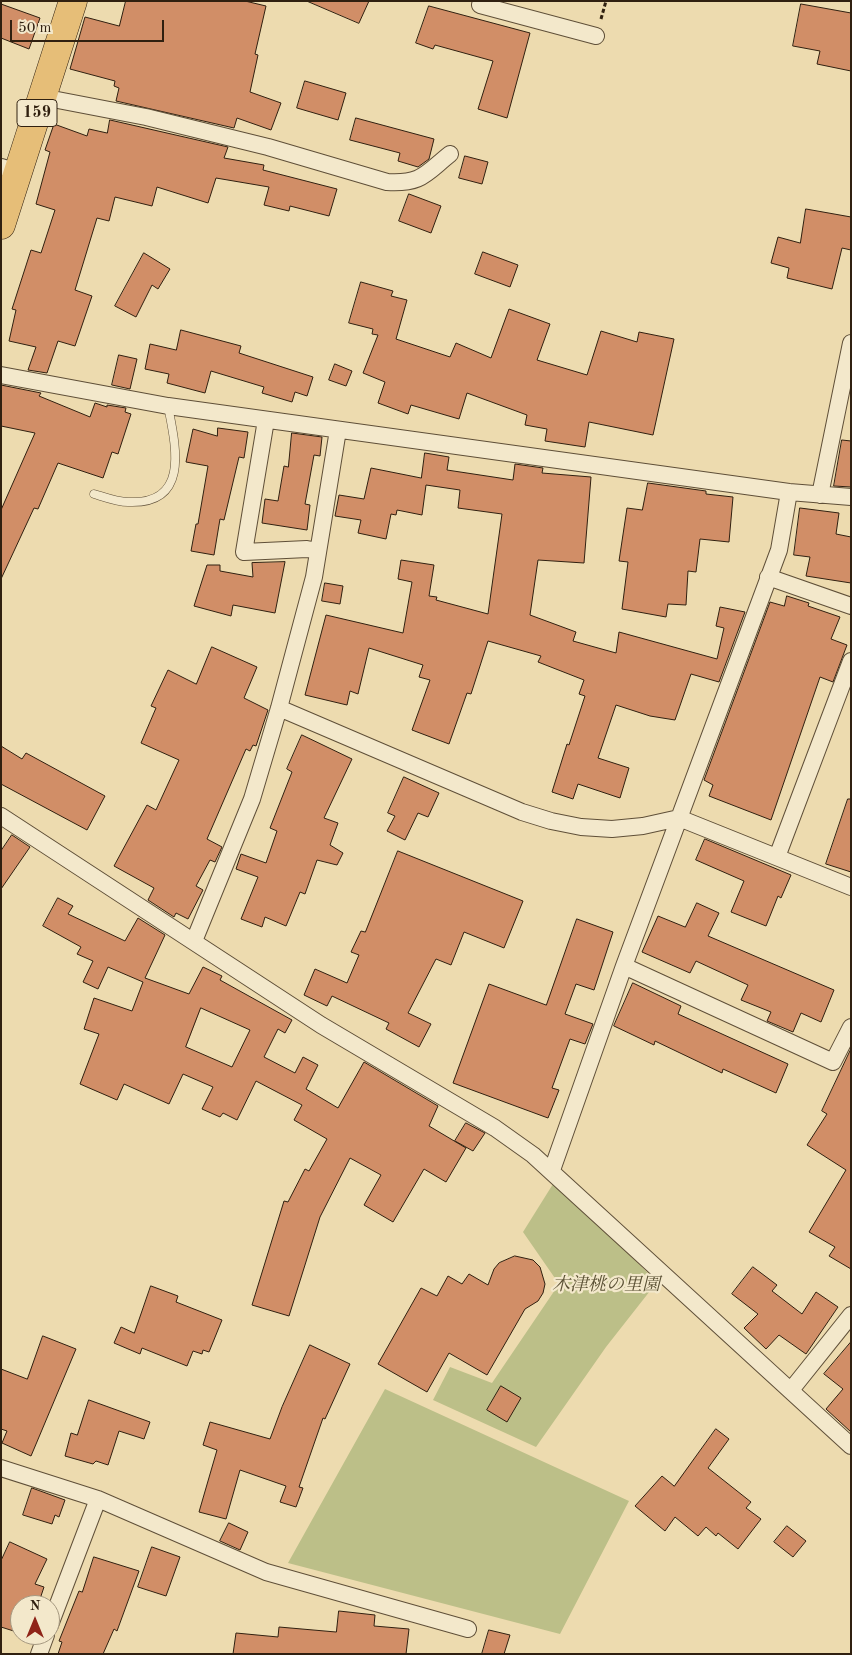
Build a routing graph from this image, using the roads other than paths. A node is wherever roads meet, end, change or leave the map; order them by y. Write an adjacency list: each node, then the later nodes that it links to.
1 (73, 1): 4 (highway, 159)
2 (481, 1): 3 (street)
3 (596, 36)
4 (42, 97): 5 (street); 6 (highway, 159)
5 (450, 154)
6 (10, 170): 7 (highway, 159)
7 (1, 225)
8 (851, 343): 15 (street)
9 (1, 375): 10 (street)
10 (168, 406): 11 (street); 14 (lane)
11 (266, 420): 12 (street); 17 (street)
12 (338, 430): 13 (street); 17 (street)
13 (789, 492): 15 (street); 18 (street)
14 (94, 494)
15 (820, 495): 16 (street)
16 (851, 497)
17 (318, 551): 21 (street)
18 (768, 577): 19 (street); 23 (street)
19 (851, 606)
20 (851, 661): 24 (street)
21 (279, 708): 23 (street); 26 (street)
22 (1, 816): 26 (street)
23 (679, 818): 24 (street); 27 (street)
24 (777, 857): 25 (street)
25 (851, 887)
26 (194, 941): 29 (street)
27 (624, 966): 28 (street); 29 (street)
28 (851, 1027)
29 (552, 1170): 31 (street)
30 (851, 1315): 31 (street)
31 (791, 1390): 32 (street)
32 (851, 1446)
33 (1, 1468): 34 (street)
34 (98, 1499): 35 (street); 36 (street)
35 (60, 1599)
36 (468, 1629)

